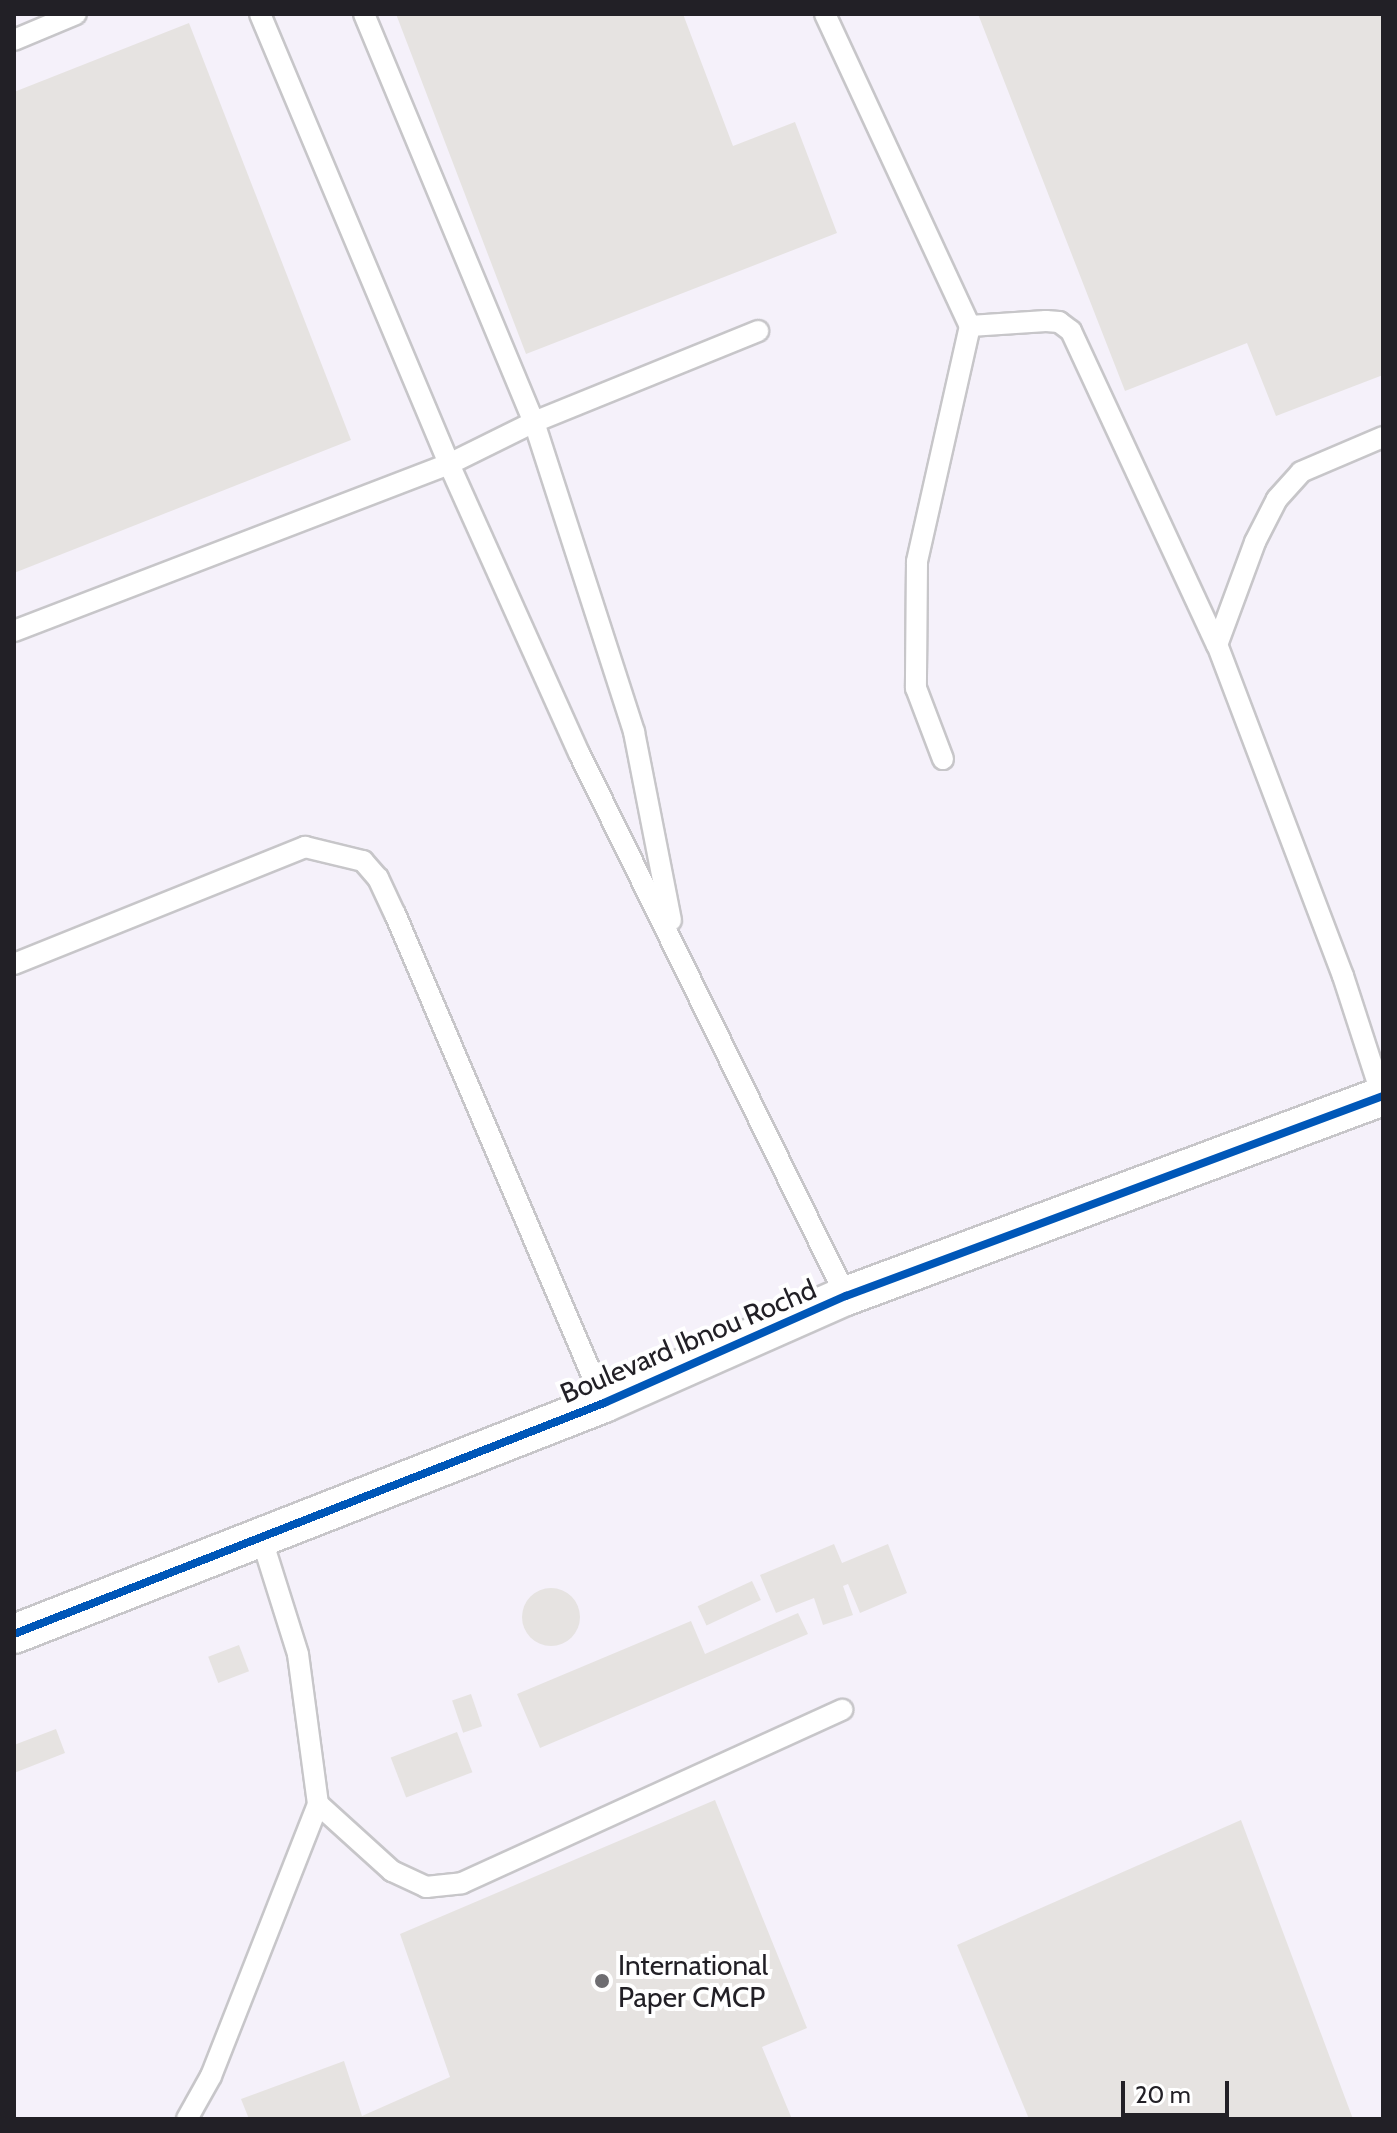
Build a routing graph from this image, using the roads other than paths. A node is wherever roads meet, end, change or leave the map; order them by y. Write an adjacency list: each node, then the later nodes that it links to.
1 (76, 14): 5 (lane)
2 (260, 14): 10 (lane)
3 (364, 14): 8 (lane)
4 (825, 14): 6 (lane)
5 (14, 40)
6 (970, 326): 12 (lane); 13 (lane)
7 (758, 331): 8 (lane)
8 (534, 422): 10 (lane); 14 (lane)
9 (1383, 437): 12 (lane)
10 (449, 464): 11 (lane); 14 (lane)
11 (14, 631)
12 (1217, 645): 16 (lane)
13 (943, 759)
14 (676, 944): 17 (lane)
15 (14, 964): 18 (lane)
16 (1383, 1096): 17 (street, Boulevard Ibnou Rochd)
17 (846, 1296): 18 (street, Boulevard Ibnou Rochd)
18 (604, 1403): 19 (street, Boulevard Ibnou Rochd)
19 (262, 1540): 20 (street, Boulevard Ibnou Rochd); 22 (lane)
20 (14, 1634)
21 (842, 1710): 22 (lane)
22 (318, 1804): 23 (lane)
23 (187, 2119)

